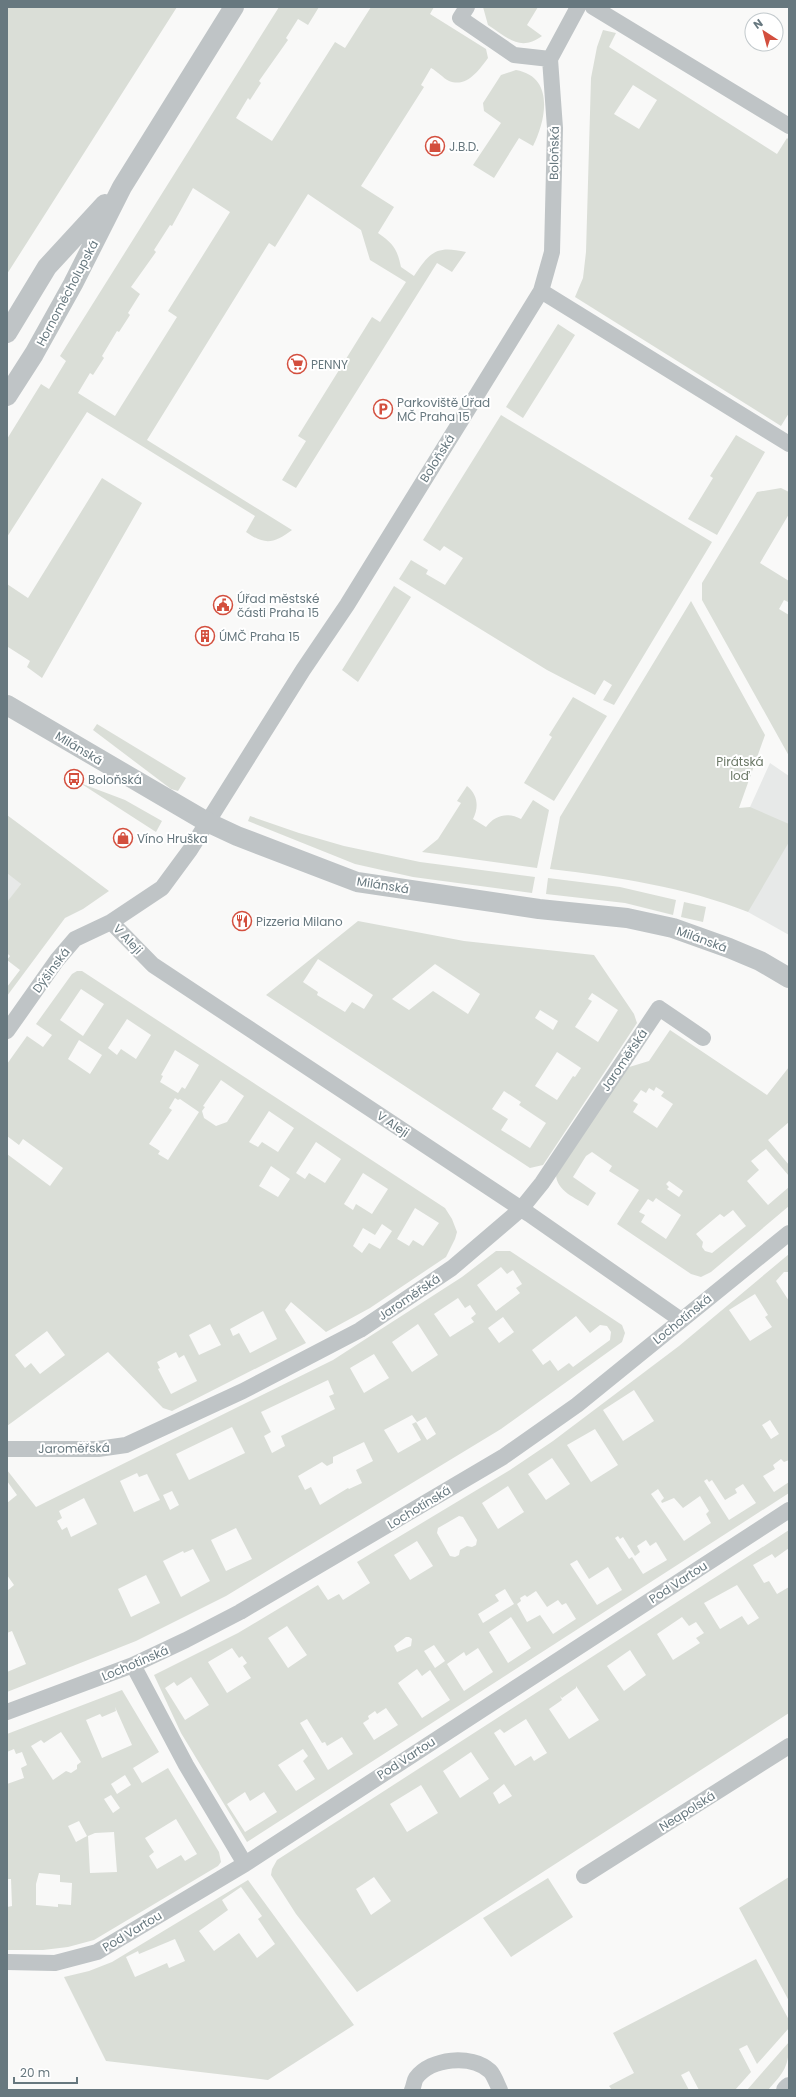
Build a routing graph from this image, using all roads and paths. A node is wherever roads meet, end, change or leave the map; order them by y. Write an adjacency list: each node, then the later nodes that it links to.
1 (234, 7): 7 (street, Hornoměcholupská)
2 (467, 7): 5 (street)
3 (578, 7): 5 (street)
4 (593, 7): 6 (street)
5 (550, 59): 8 (street, Boloňská)
6 (789, 126)
7 (122, 187): 9 (street, Hornoměcholupská); 10 (street, Hornoměcholupská)
8 (541, 291): 11 (street); 13 (street, Boloňská)
9 (7, 333)
10 (7, 396)
11 (789, 444)
12 (7, 705): 13 (street, Milánská)
13 (207, 822): 14 (street, Dýšinská); 15 (street, Milánská)
14 (111, 922): 16 (street, Dýšinská); 18 (street, V Aleji)
15 (789, 978)
16 (7, 1030)
17 (703, 1038): 18 (street, Jaroměřská)
18 (521, 1209): 20 (street, V Aleji); 21 (street, Jaroměřská)
19 (789, 1233): 20 (street, Lochotínská)
20 (681, 1320): 23 (street, Lochotínská)
21 (7, 1449)
22 (789, 1510): 26 (street, Pod Vartou)
23 (133, 1665): 24 (street, Lochotínská); 26 (street)
24 (7, 1712)
25 (789, 1746): 27 (street, Neapolská)
26 (245, 1864): 28 (street, Pod Vartou)
27 (584, 1876)
28 (7, 1962)
29 (789, 2087): 32 (street)
30 (412, 2090): 31 (street)
31 (500, 2090)
32 (786, 2090)

